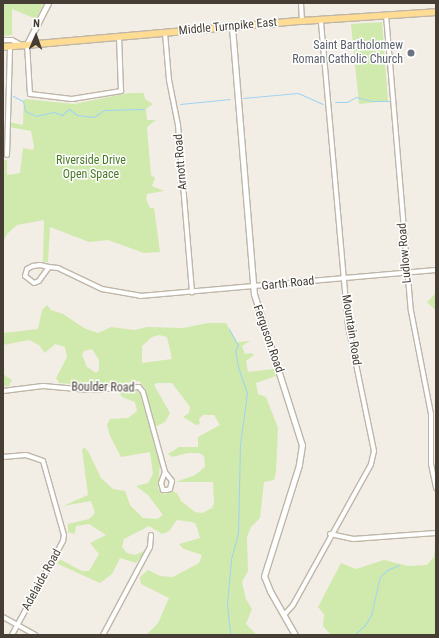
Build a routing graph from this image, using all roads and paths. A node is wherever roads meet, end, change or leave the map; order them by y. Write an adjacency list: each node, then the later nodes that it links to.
1 (48, 3): 11 (street)
2 (301, 3): 6 (street)
3 (436, 12): 4 (main road, Middle Turnpike East)
4 (386, 15): 5 (main road, Middle Turnpike East); 16 (street, Ludlow Road)
5 (321, 20): 6 (main road, Middle Turnpike East); 17 (street, Mountain Road)
6 (302, 21): 7 (main road, Middle Turnpike East)
7 (232, 27): 8 (main road, Middle Turnpike East); 18 (street, Ferguson Road)
8 (165, 33): 9 (main road, Middle Turnpike East); 19 (street, Arnott Road)
9 (120, 37): 11 (main road, Middle Turnpike East); 11 (street)
10 (3, 40): 11 (street, Middle Turnpike East)
11 (24, 45): 12 (main road, Middle Turnpike East)
12 (6, 47): 13 (street)
13 (7, 155)
14 (49, 267): 14 (street, Garth Road); 19 (street, Garth Road)
15 (436, 270): 16 (street, Garth Road)
16 (407, 272): 17 (street, Garth Road); 23 (street, Ludlow Road)
17 (344, 278): 18 (street, Garth Road); 25 (street, Mountain Road)
18 (253, 288): 19 (street, Garth Road); 27 (street, Ferguson Road)
19 (192, 292)
20 (3, 391): 22 (street, Boulder Road)
21 (3, 457): 29 (street, Adelaide Road)
22 (165, 472)
23 (436, 488)
24 (436, 533): 25 (street)
25 (330, 534): 27 (street, Mountain Road)
26 (151, 535): 32 (street)
27 (284, 615): 33 (street, Ferguson Road)
28 (3, 617): 29 (street)
29 (17, 625): 30 (street, Adelaide Road); 31 (street)
30 (12, 635)
31 (35, 635)
32 (103, 635)
33 (295, 635)

